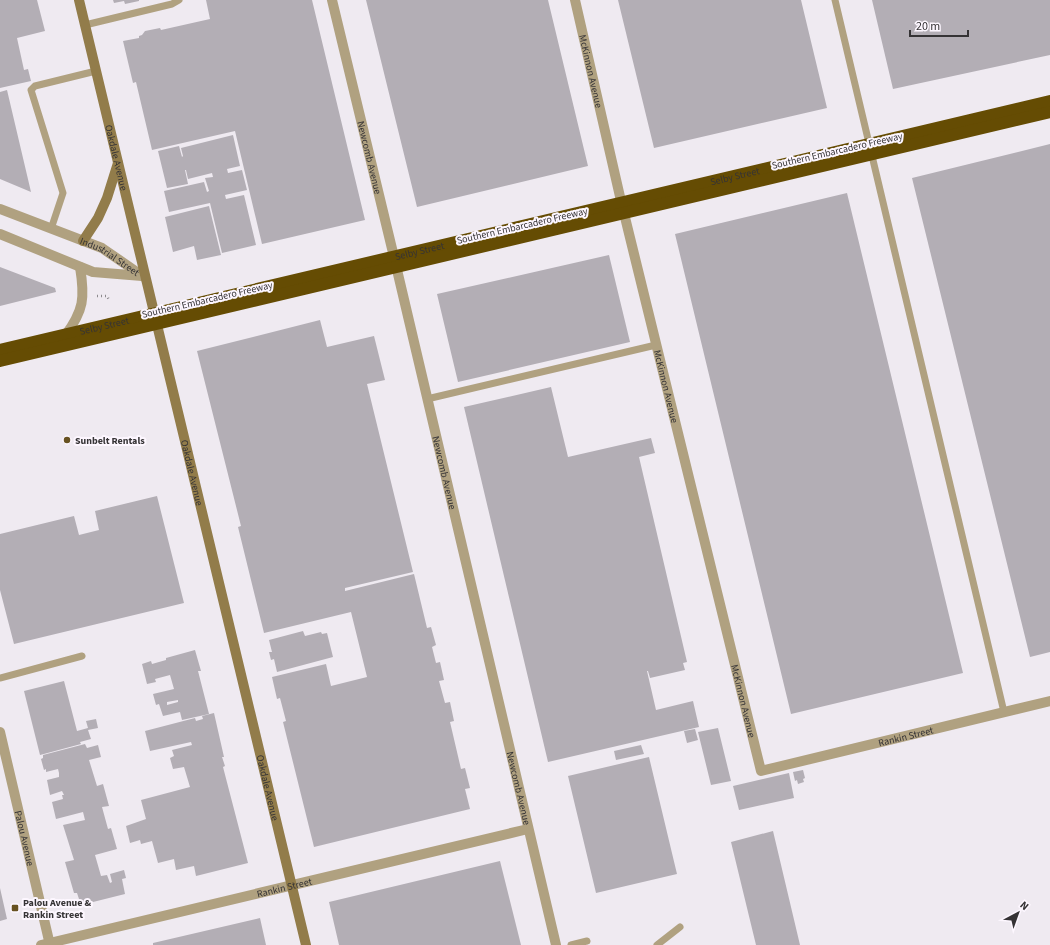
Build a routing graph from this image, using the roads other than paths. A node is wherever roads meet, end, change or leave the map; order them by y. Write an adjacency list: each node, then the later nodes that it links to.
1 (79, 0): 6 (main road, Oakdale Avenue)
2 (179, 0): 6 (lane)
3 (332, 0): 17 (street, Newcomb Avenue)
4 (575, 0): 12 (street, McKinnon Avenue)
5 (835, 0): 10 (lane)
6 (85, 25): 7 (main road, Oakdale Avenue)
7 (96, 71): 11 (main road, Oakdale Avenue); 14 (lane)
8 (1050, 102): 10 (street, Selby Street); 23 (highway, Southern Embarcadero Freeway, bridge)
9 (1050, 112): 24 (highway, Southern Embarcadero Freeway, bridge)
10 (870, 146): 12 (street, Selby Street); 29 (lane)
11 (118, 163): 16 (main road); 19 (main road, Oakdale Avenue)
12 (621, 202): 17 (street, Selby Street); 22 (street, McKinnon Avenue)
13 (0, 209): 14 (street, Industrial Street)
14 (51, 229): 16 (street, Industrial Street)
15 (0, 234): 18 (street, Industrial Street)
16 (83, 241): 19 (street, Industrial Street)
17 (394, 256): 20 (street, Selby Street); 25 (street, Newcomb Avenue)
18 (80, 267): 19 (street, Industrial Street); 21 (street)
19 (144, 276): 20 (main road, Oakdale Avenue)
20 (155, 314): 21 (street, Selby Street); 33 (main road, Oakdale Avenue)
21 (65, 336): 23 (street, Selby Street)
22 (656, 345): 25 (lane); 31 (street, McKinnon Avenue)
23 (0, 351)
24 (0, 361)
25 (427, 399): 32 (street, Newcomb Avenue)
26 (82, 656): 27 (lane)
27 (0, 678)
28 (1050, 701): 29 (street, Rankin Street)
29 (1004, 712): 31 (street, Rankin Street)
30 (0, 732): 36 (street, Palou Avenue)
31 (761, 771)
32 (528, 829): 33 (street, Rankin Street); 38 (street, Newcomb Avenue)
33 (292, 885): 36 (street, Rankin Street); 37 (main road, Oakdale Avenue)
34 (680, 927): 40 (lane)
35 (587, 941): 39 (lane)
36 (47, 944)
37 (306, 945)
38 (556, 945)
39 (571, 945)
40 (658, 945)

